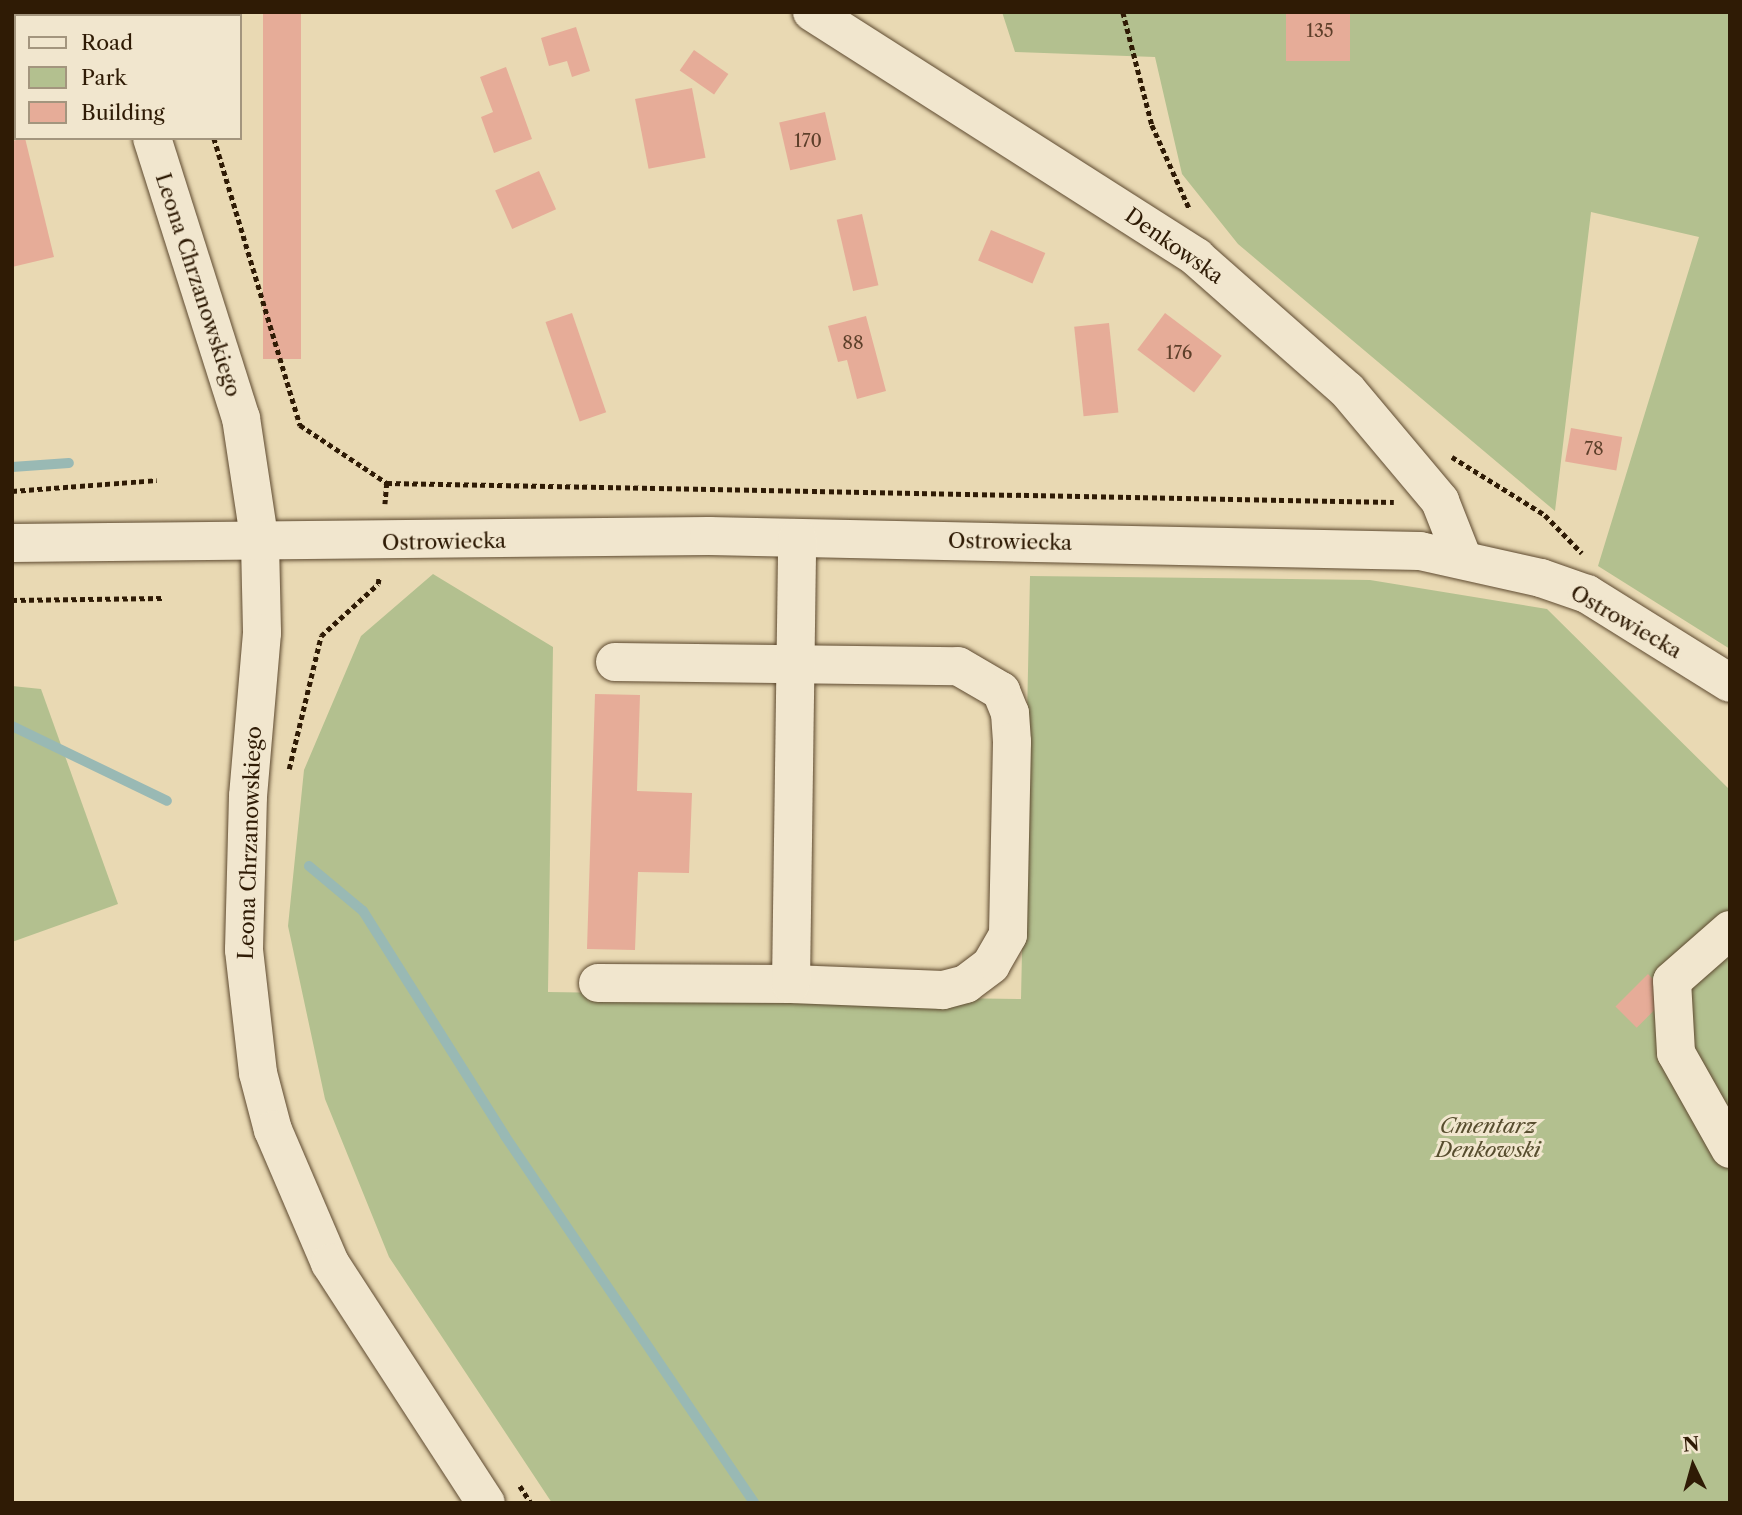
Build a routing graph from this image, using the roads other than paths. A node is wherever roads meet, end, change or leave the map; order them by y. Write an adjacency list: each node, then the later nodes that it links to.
1 (812, 12): 6 (street, Denkowska)
2 (153, 140): 5 (street, Leona Chrzanowskiego)
3 (797, 538): 5 (street, Ostrowiecka); 6 (street, Ostrowiecka); 8 (street)
4 (12, 542): 5 (street, Ostrowiecka)
5 (260, 543): 14 (street, Leona Chrzanowskiego)
6 (1457, 544): 9 (street, Ostrowiecka)
7 (615, 662): 8 (street)
8 (794, 667): 12 (street); 12 (street)
9 (1730, 683)
10 (1730, 930): 13 (street)
11 (598, 983): 12 (street)
12 (791, 984)
13 (1730, 1149)
14 (486, 1503)

